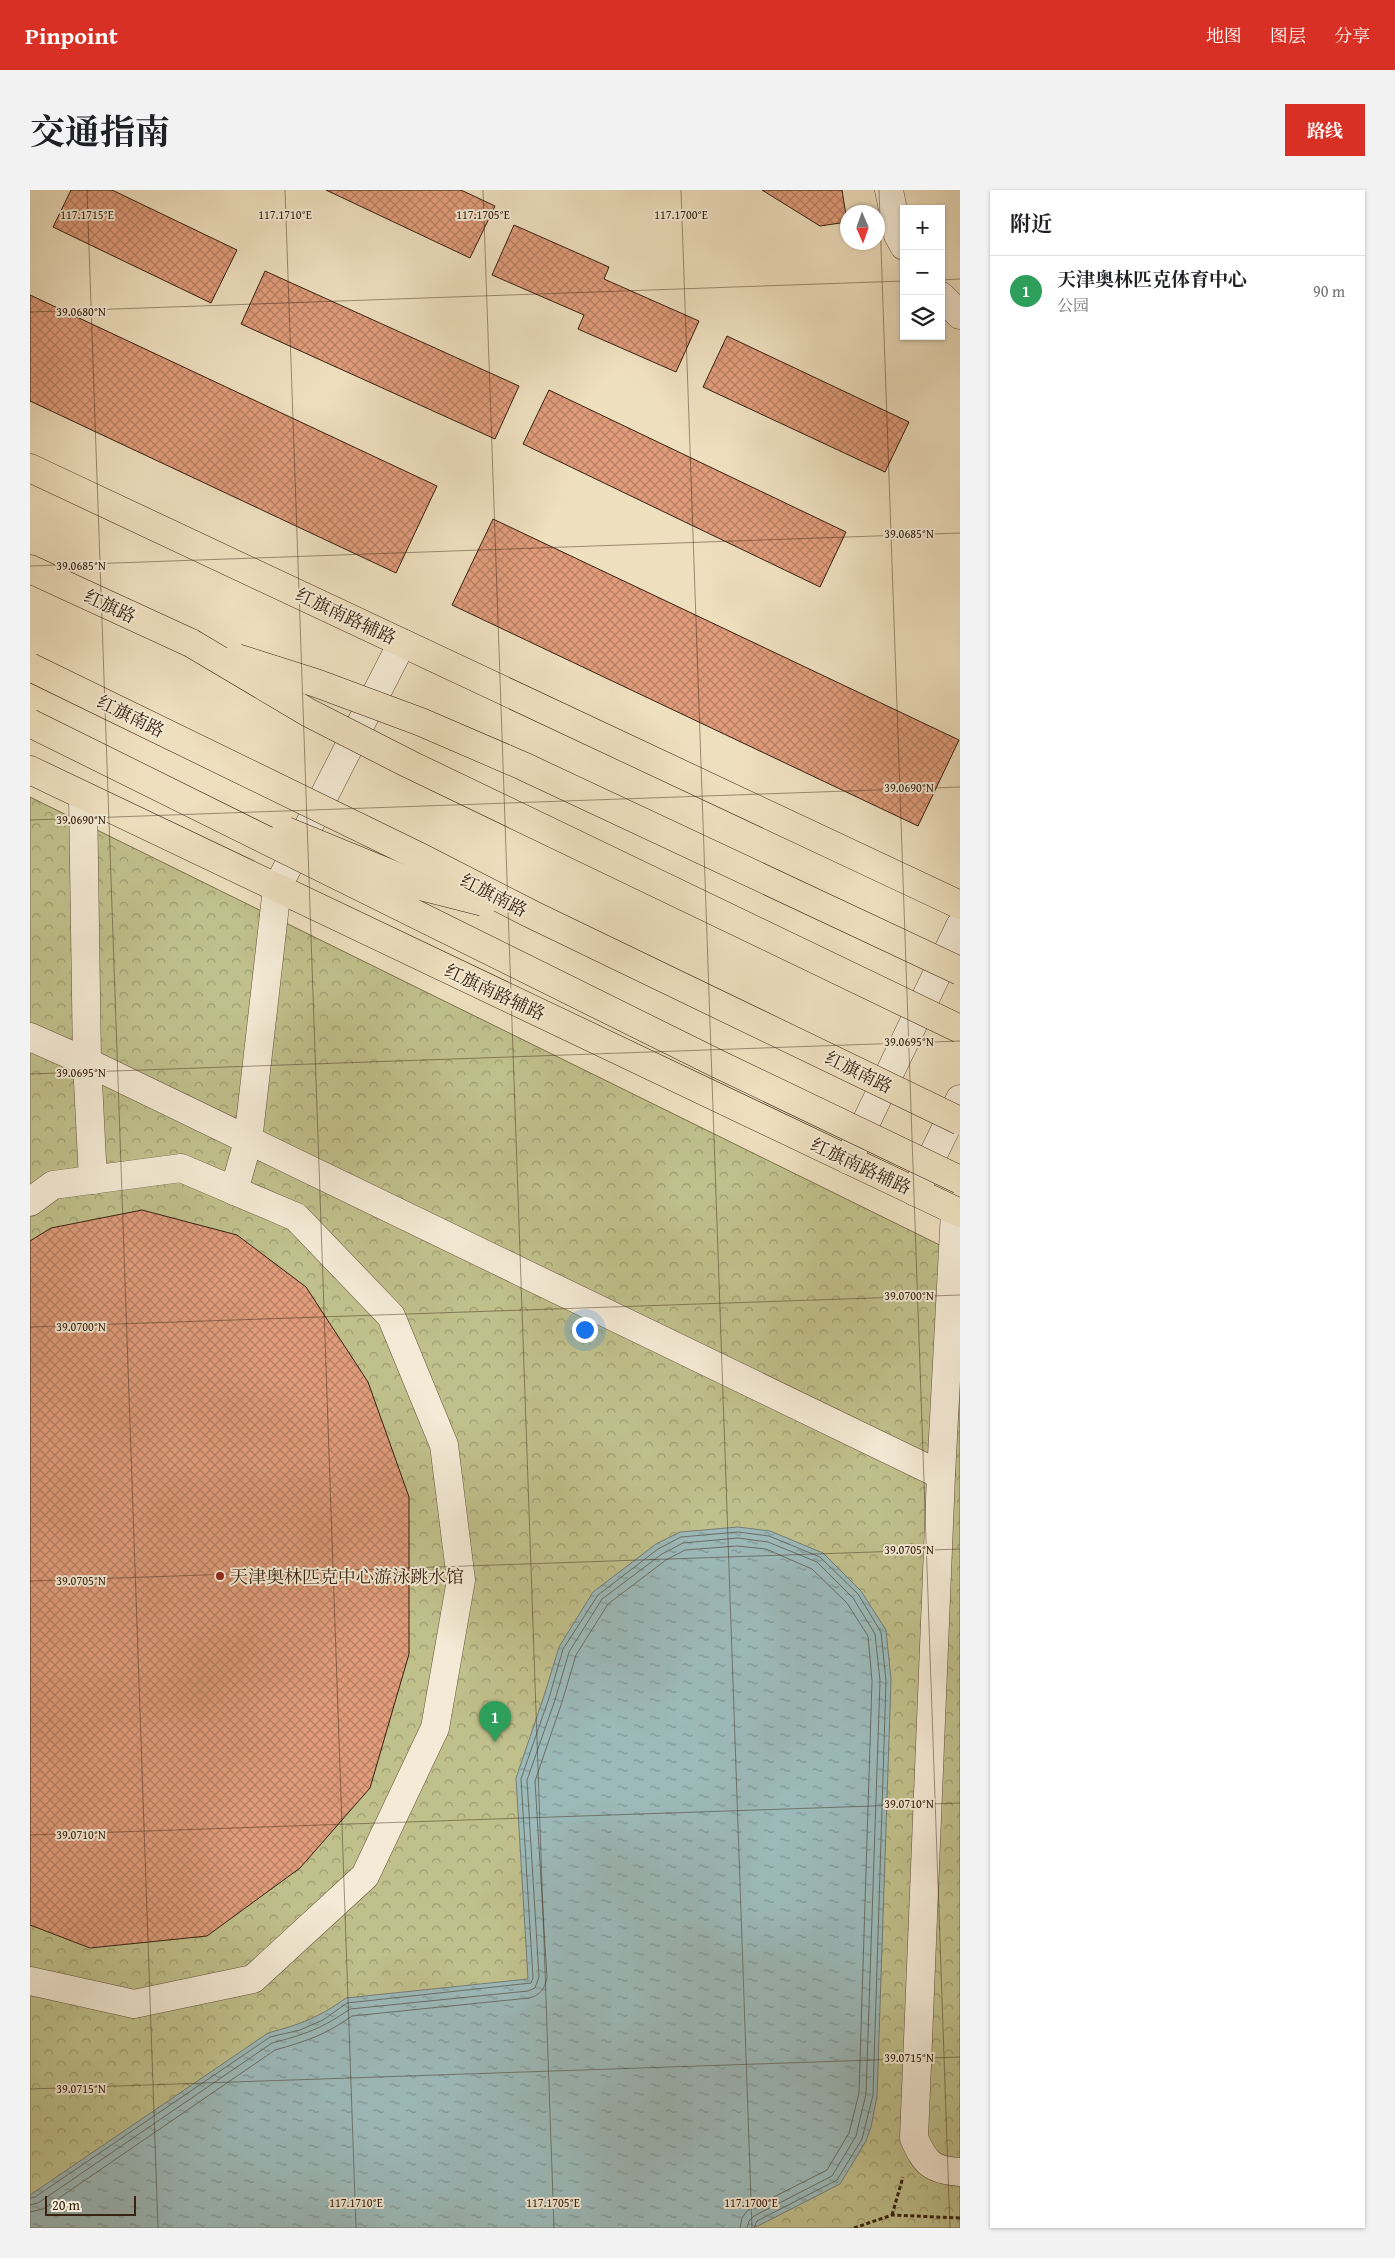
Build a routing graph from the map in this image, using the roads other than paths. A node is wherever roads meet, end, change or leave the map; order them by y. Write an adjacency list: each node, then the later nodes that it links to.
1 (889, 190): 2 (street)
2 (900, 239)
3 (945, 300): 4 (street)
4 (960, 316)
5 (30, 468): 8 (main road, 红旗南路辅路)
6 (30, 569): 7 (main road, 红旗路)
7 (191, 643): 18 (main road, bridge); 19 (main road, bridge)
8 (402, 643): 14 (street); 15 (main road, 红旗南路辅路)
9 (30, 667): 16 (main road, 红旗南路, bridge)
10 (30, 723): 12 (main road, bridge)
11 (30, 770): 13 (main road, 红旗南路辅路)
12 (169, 791): 16 (main road, bridge); 27 (main road, bridge)
13 (83, 796): 14 (main road, 红旗南路辅路); 21 (street)
14 (277, 888): 24 (street); 25 (main road, 红旗南路辅路)
15 (960, 905)
16 (531, 914): 23 (main road, 红旗南路, bridge)
17 (960, 926): 25 (street)
18 (960, 972)
19 (960, 1029)
20 (30, 1038): 21 (street)
21 (87, 1062): 24 (street); 26 (street)
22 (960, 1099): 29 (street)
23 (960, 1121)
24 (248, 1140): 28 (street); 33 (street)
25 (848, 1160): 29 (main road, 红旗南路辅路)
26 (93, 1180): 28 (street); 30 (street)
27 (960, 1180)
28 (234, 1191): 34 (street)
29 (915, 1192): 31 (main road, 红旗南路辅路)
30 (30, 1202)
31 (958, 1212): 33 (street)
32 (926, 1448): 33 (street)
33 (951, 1479): 35 (street)
34 (30, 1981)
35 (960, 2172)

